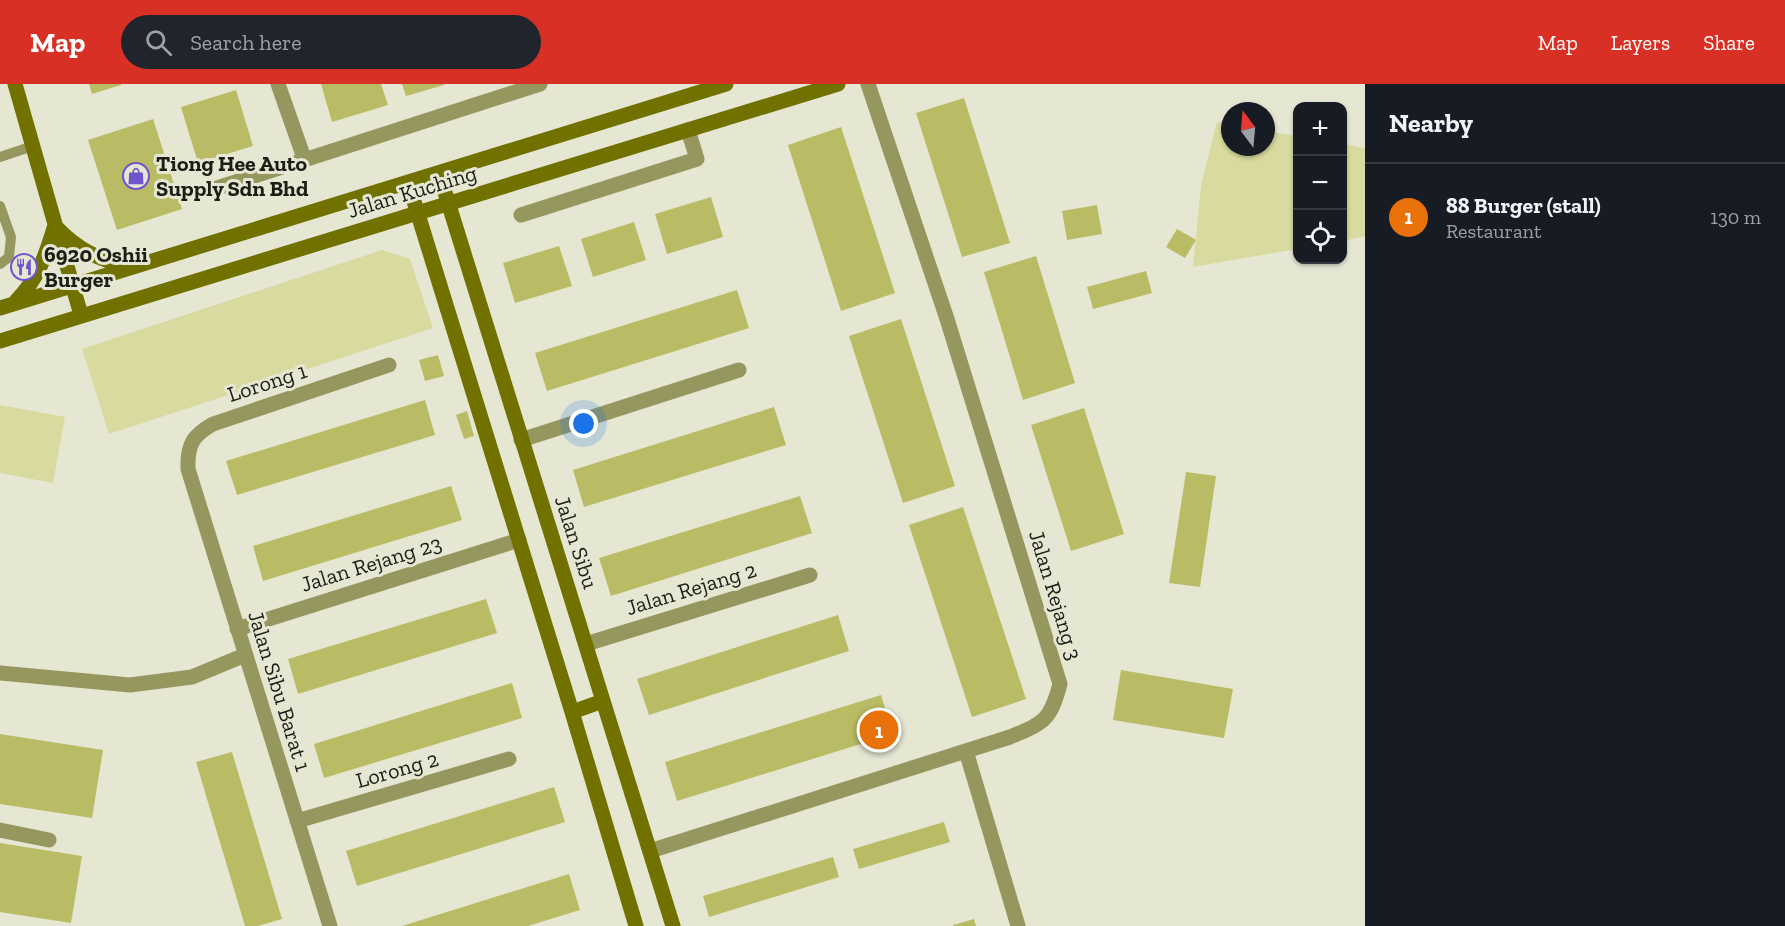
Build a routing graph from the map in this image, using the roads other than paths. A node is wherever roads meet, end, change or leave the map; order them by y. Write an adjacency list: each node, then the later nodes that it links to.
1 (15, 84): 8 (street)
2 (278, 84): 10 (street)
3 (540, 84): 10 (street)
4 (726, 84): 11 (street, Jalan Kuching)
5 (838, 84): 7 (street, Jalan Kuching)
6 (868, 84): 37 (street, Jalan Rejang 3)
7 (688, 130): 14 (street, Jalan Kuching); 17 (street)
8 (33, 146): 9 (lane); 18 (street)
9 (0, 157)
10 (304, 158): 13 (street)
11 (439, 173): 12 (street, Jalan Kuching); 14 (street, Jalan Sibu)
12 (408, 182): 16 (street); 20 (street, Jalan Kuching)
13 (214, 189)
14 (448, 204): 16 (street, Jalan Kuching); 27 (street, Jalan Sibu)
15 (0, 207): 19 (lane)
16 (417, 213): 23 (street, Jalan Kuching); 29 (street)
17 (521, 215)
18 (55, 225): 20 (street); 21 (street); 22 (street)
19 (0, 264)
20 (132, 267): 21 (street, Jalan Kuching)
21 (72, 285): 22 (street, Jalan Kuching); 23 (street)
22 (7, 305)
23 (81, 315): 24 (street, Jalan Kuching)
24 (0, 341)
25 (389, 365): 28 (street, Lorong 1)
26 (739, 370): 27 (street)
27 (521, 440): 32 (street, Jalan Sibu)
28 (188, 469): 31 (street, Jalan Sibu Barat 1)
29 (519, 540): 31 (street, Jalan Rejang 23); 36 (street)
30 (810, 575): 32 (street, Jalan Rejang 2)
31 (237, 628): 33 (street, Jalan Sibu Barat 1)
32 (586, 644): 35 (street, Jalan Sibu)
33 (245, 655): 34 (street); 39 (street, Jalan Sibu Barat 1)
34 (0, 673)
35 (603, 701): 36 (street); 42 (street, Jalan Sibu)
36 (572, 712): 44 (street)
37 (966, 751): 42 (street, Jalan Rejang 3); 46 (street)
38 (509, 759): 39 (street, Lorong 2)
39 (297, 821): 43 (street, Jalan Sibu Barat 1)
40 (0, 830): 41 (street)
41 (49, 840)
42 (650, 851): 45 (street, Jalan Sibu)
43 (330, 926)
44 (636, 926)
45 (673, 926)
46 (1018, 926)

